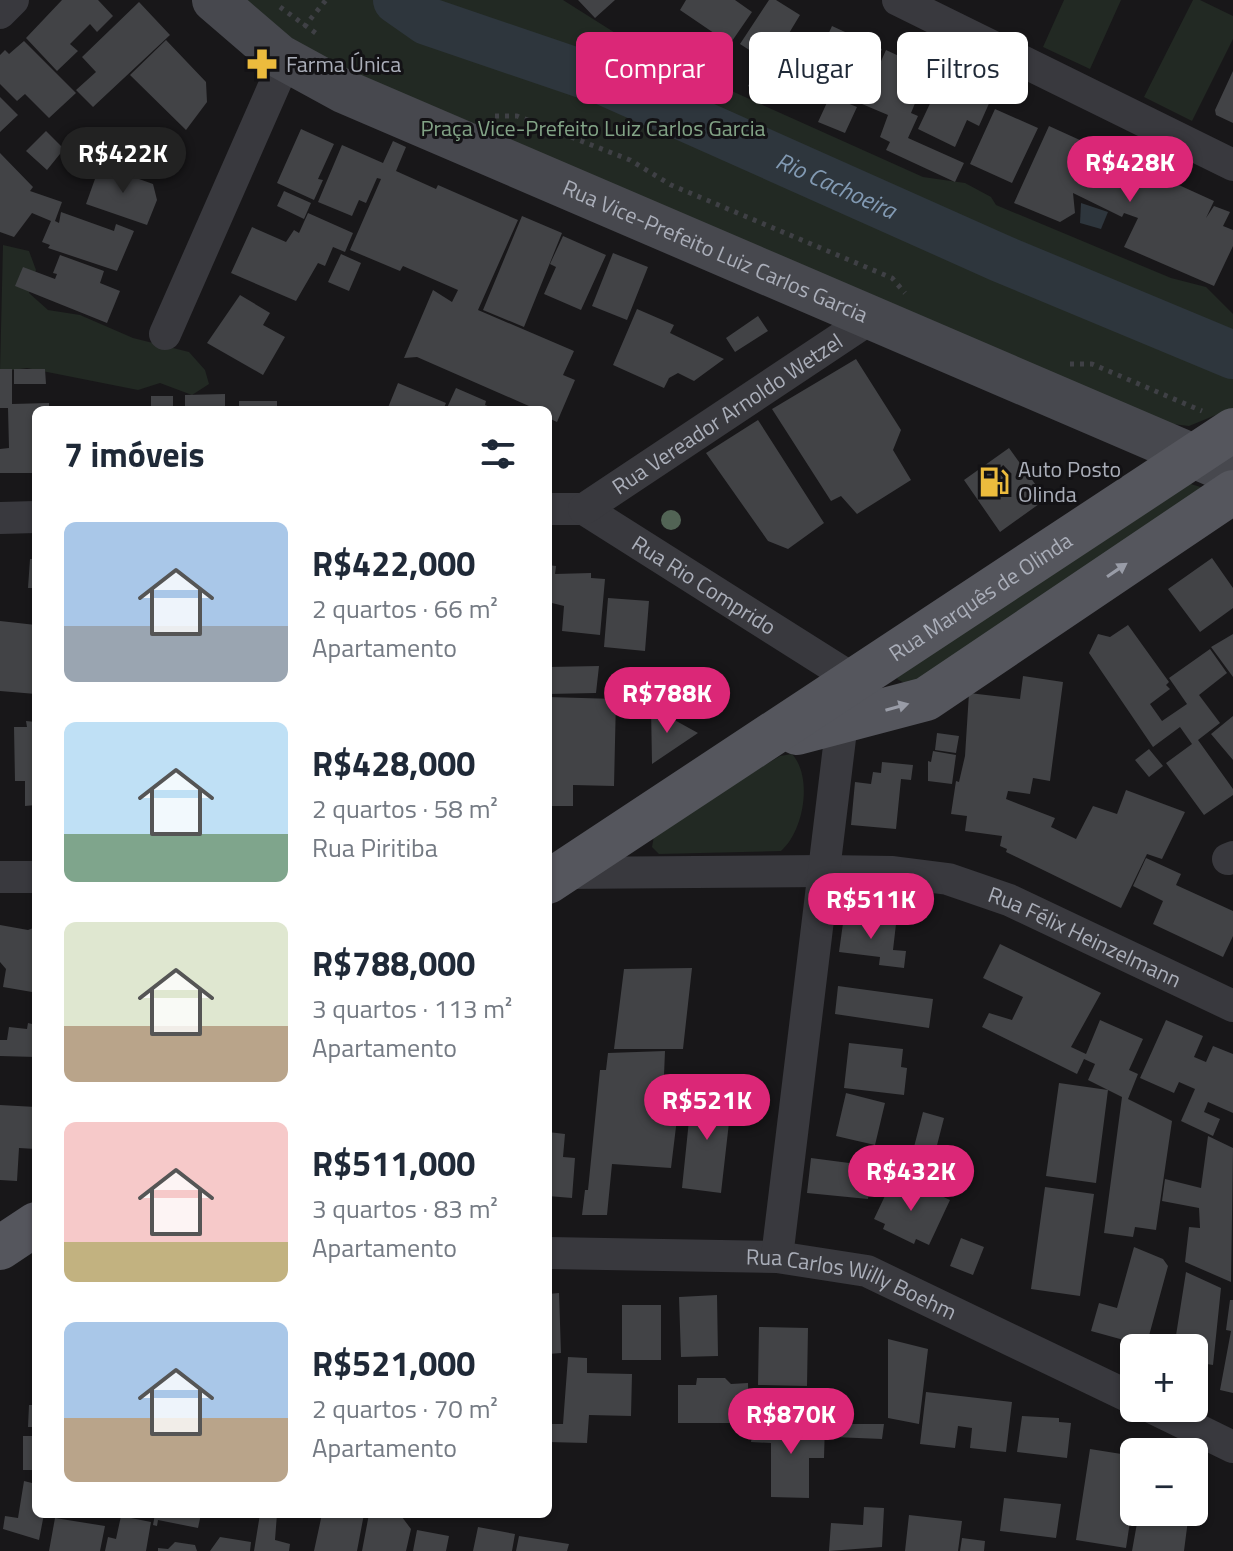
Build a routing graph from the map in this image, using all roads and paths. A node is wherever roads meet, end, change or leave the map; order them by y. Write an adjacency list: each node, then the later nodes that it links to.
1 (13, 0): 6 (street)
2 (214, 0): 8 (main road, Rua Vice-Prefeito Luiz Carlos Garcia)
3 (271, 0): 8 (path)
4 (326, 0): 8 (path)
5 (898, 0): 10 (street)
6 (0, 13)
7 (327, 42): 8 (path)
8 (295, 43): 12 (main road, Rua Vice-Prefeito Luiz Carlos Garcia); 13 (street)
9 (482, 117): 11 (path)
10 (1233, 165)
11 (909, 297)
12 (871, 318): 16 (main road, Rua Vice-Prefeito Luiz Carlos Garcia); 20 (street, Rua Vereador Arnoldo Wetzel)
13 (165, 334)
14 (1064, 363): 15 (path)
15 (1220, 421): 16 (main road, Rua Marquês de Olinda)
16 (1194, 456): 17 (main road, Rua Vice-Prefeito Luiz Carlos Garcia); 23 (main road, Rua Marquês de Olinda)
17 (1233, 473)
18 (1233, 492): 24 (main road, Rua Marquês de Olinda, one-way to 18)
19 (552, 509): 20 (street)
20 (584, 509): 23 (street, Rua Rio Comprido)
21 (32, 517): 22 (street)
22 (0, 518)
23 (856, 681): 25 (main road, Rua Marquês de Olinda)
24 (842, 722): 25 (main road, Rua Marquês de Olinda); 26 (street)
25 (768, 740): 27 (main road, Rua Marquês de Olinda)
26 (824, 871): 27 (street, Rua Félix Heinzelmann); 30 (street, Rua Félix Heinzelmann); 32 (street)
27 (552, 876)
28 (0, 877): 29 (street)
29 (32, 877)
30 (1233, 1006)
31 (552, 1253): 32 (street, Rua Carlos Willy Boehm)
32 (777, 1257): 33 (street, Rua Carlos Willy Boehm)
33 (1120, 1392)
34 (1182, 1422): 35 (street)
35 (1233, 1447)

